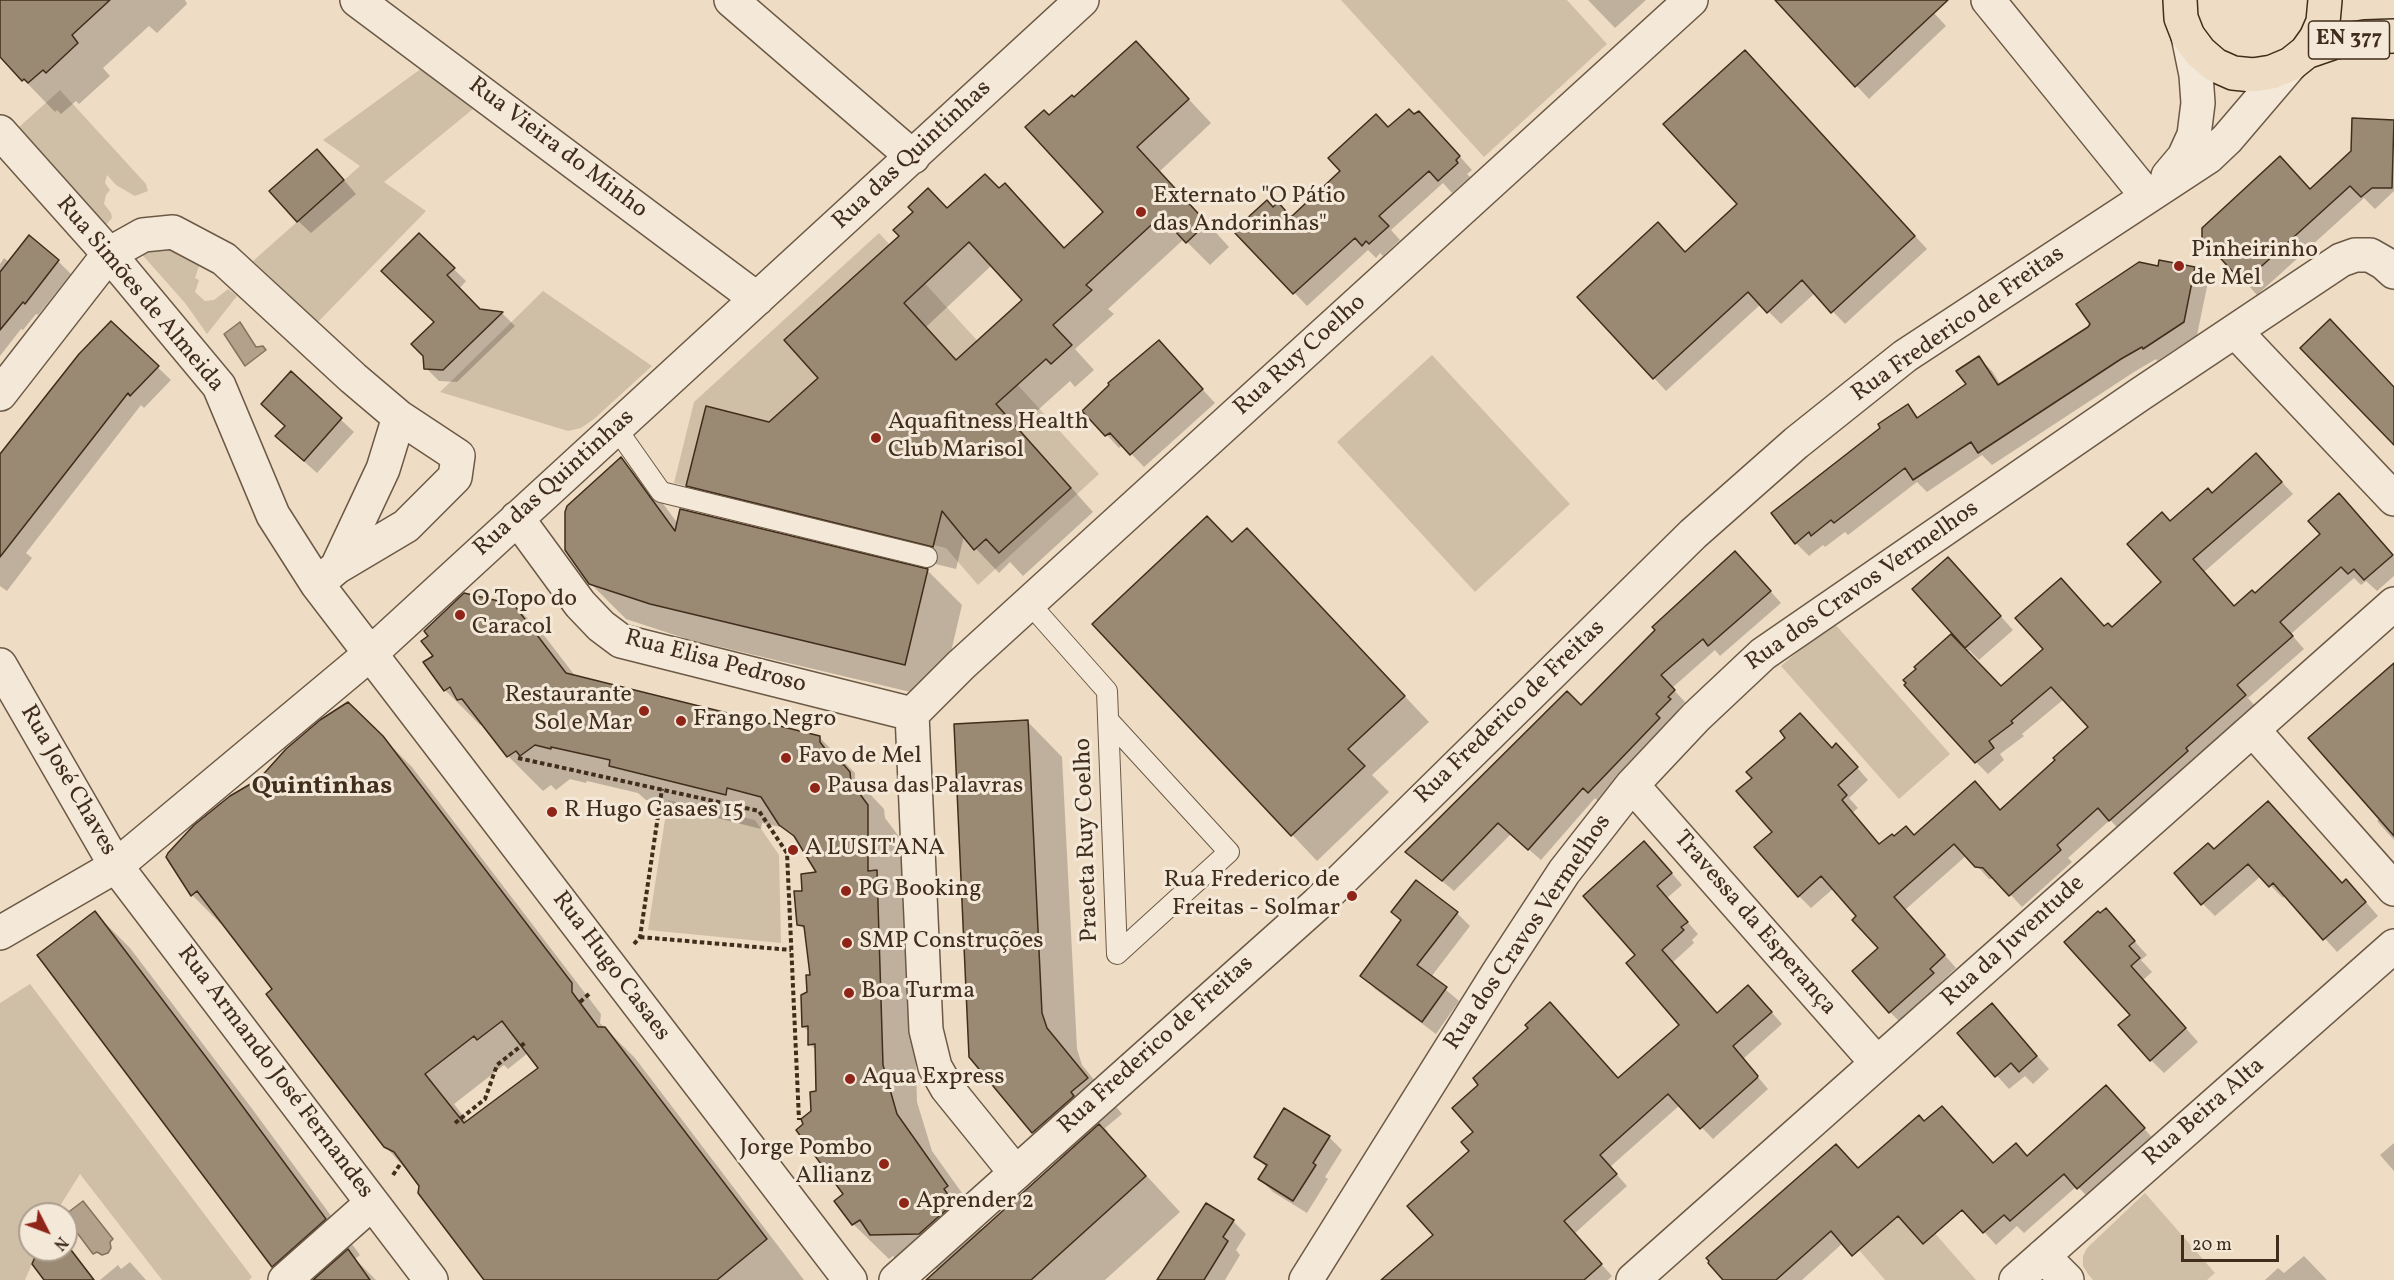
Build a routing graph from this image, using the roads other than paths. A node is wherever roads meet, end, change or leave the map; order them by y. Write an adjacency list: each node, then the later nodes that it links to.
1 (357, 0): 16 (street, Rua Vieira do Minho)
2 (731, 0): 12 (street)
3 (1082, 0): 12 (street, Rua das Quintinhas)
4 (1692, 0): 25 (street, Rua Ruy Coelho)
5 (1988, 0): 13 (street)
6 (2180, 0): 8 (main road)
7 (2325, 0): 10 (main road)
8 (2188, 36): 10 (main road); 13 (street, Rua Frederico de Freitas)
9 (2394, 36): 10 (main road, EN 377)
10 (2298, 58): 13 (street, Rua Frederico de Freitas)
11 (0, 132): 14 (street, Rua Simões de Almeida)
12 (913, 157): 16 (street, Rua das Quintinhas)
13 (2153, 191): 38 (street, Rua Frederico de Freitas)
14 (110, 254): 18 (street); 19 (street); 24 (street, Rua Simões de Almeida)
15 (2394, 272): 17 (street, Rua dos Cravos Vermelhos)
16 (757, 299): 20 (street, Rua das Quintinhas)
17 (2235, 331): 21 (street); 32 (street, Rua dos Cravos Vermelhos)
18 (0, 394)
19 (399, 417): 24 (street); 24 (street)
20 (615, 428): 22 (street, Rua das Quintinhas); 23 (lane)
21 (2394, 499)
22 (517, 518): 27 (street, Rua das Quintinhas); 29 (street, Rua Elisa Pedroso)
23 (927, 556)
24 (327, 575): 27 (street, Rua Simões de Almeida)
25 (1029, 603): 29 (street, Rua Ruy Coelho); 30 (lane, Praceta Ruy Coelho)
26 (2394, 604): 31 (street, Rua da Juventude)
27 (370, 654): 33 (street, Rua das Quintinhas); 43 (street, Rua Hugo Casaes)
28 (0, 665): 33 (street, Rua José Chaves)
29 (912, 714): 38 (street)
30 (1109, 721): 30 (lane, Praceta Ruy Coelho)
31 (2253, 730): 34 (street); 37 (street, Rua da Juventude)
32 (1632, 785): 37 (street, Travessa da Esperança); 45 (street, Rua dos Cravos Vermelhos)
33 (116, 866): 35 (street, Rua das Quintinhas); 39 (street, Rua Armando José Fernandes)
34 (2394, 889)
35 (0, 933)
36 (2394, 946): 40 (street, Rua Beira Alta)
37 (1877, 1063): 46 (street, Rua da Juventude)
38 (1015, 1172): 44 (street, Rua Frederico de Freitas)
39 (372, 1203): 41 (street); 42 (street, Rua Armando José Fernandes)
40 (2043, 1256): 47 (street, Rua Beira Alta); 48 (street)
41 (285, 1280)
42 (431, 1280)
43 (850, 1280)
44 (896, 1280)
45 (1306, 1280)
46 (1633, 1280)
47 (2016, 1280)
48 (2067, 1280)

